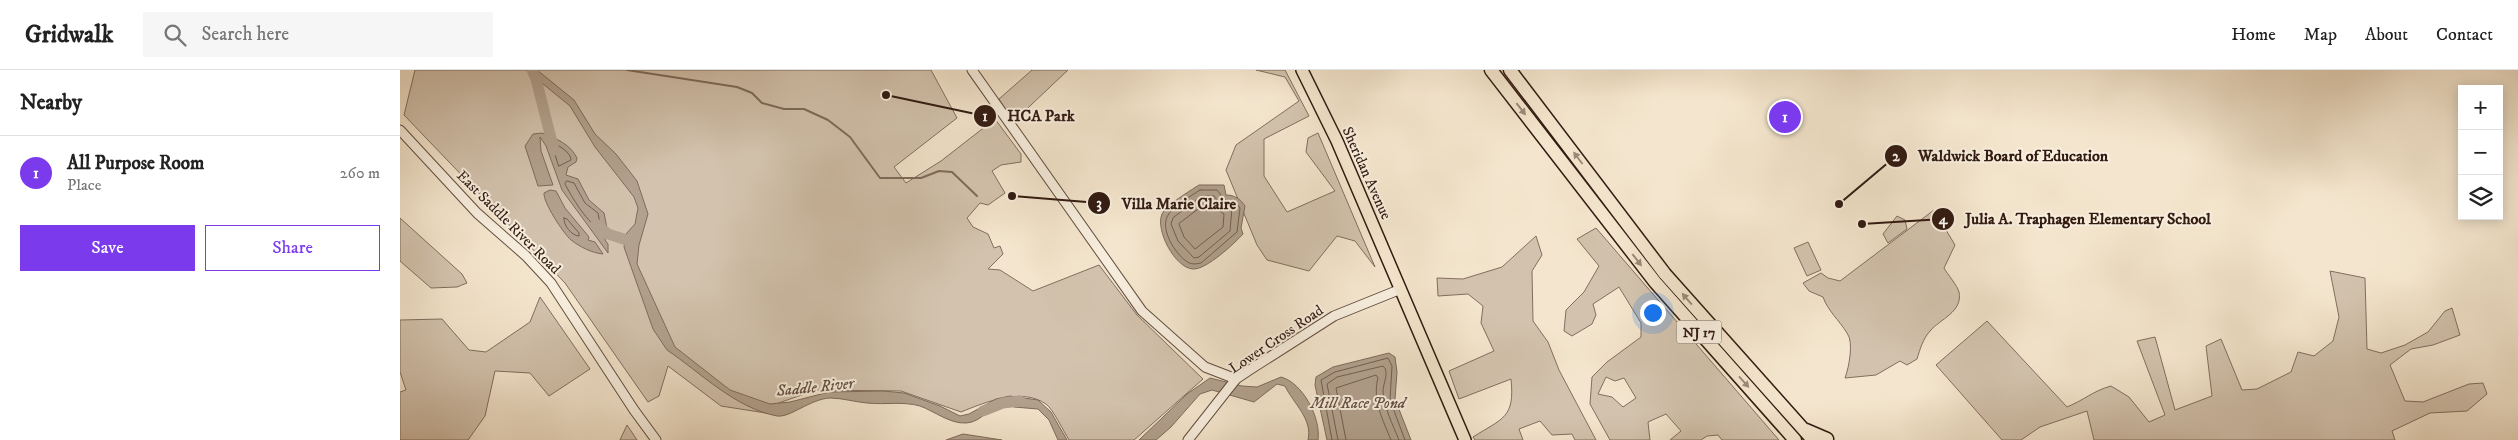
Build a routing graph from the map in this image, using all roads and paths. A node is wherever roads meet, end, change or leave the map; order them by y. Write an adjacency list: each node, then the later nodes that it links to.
1 (972, 70): 7 (street)
2 (1302, 70): 6 (main road, Sheridan Avenue)
3 (1491, 70): 13 (highway, NJ 17, one-way to 13)
4 (1510, 70): 8 (highway, NJ 17, one-way to 4)
5 (400, 130): 10 (street, East Saddle River Road)
6 (1402, 289): 7 (street, Lower Cross Road); 12 (main road, Sheridan Avenue)
7 (1235, 381): 11 (street, Lower Cross Road)
8 (1803, 429): 9 (highway); 14 (highway, NJ 17)
9 (1827, 439)
10 (656, 440)
11 (1188, 440)
12 (1465, 440)
13 (1795, 440)
14 (1813, 440)

